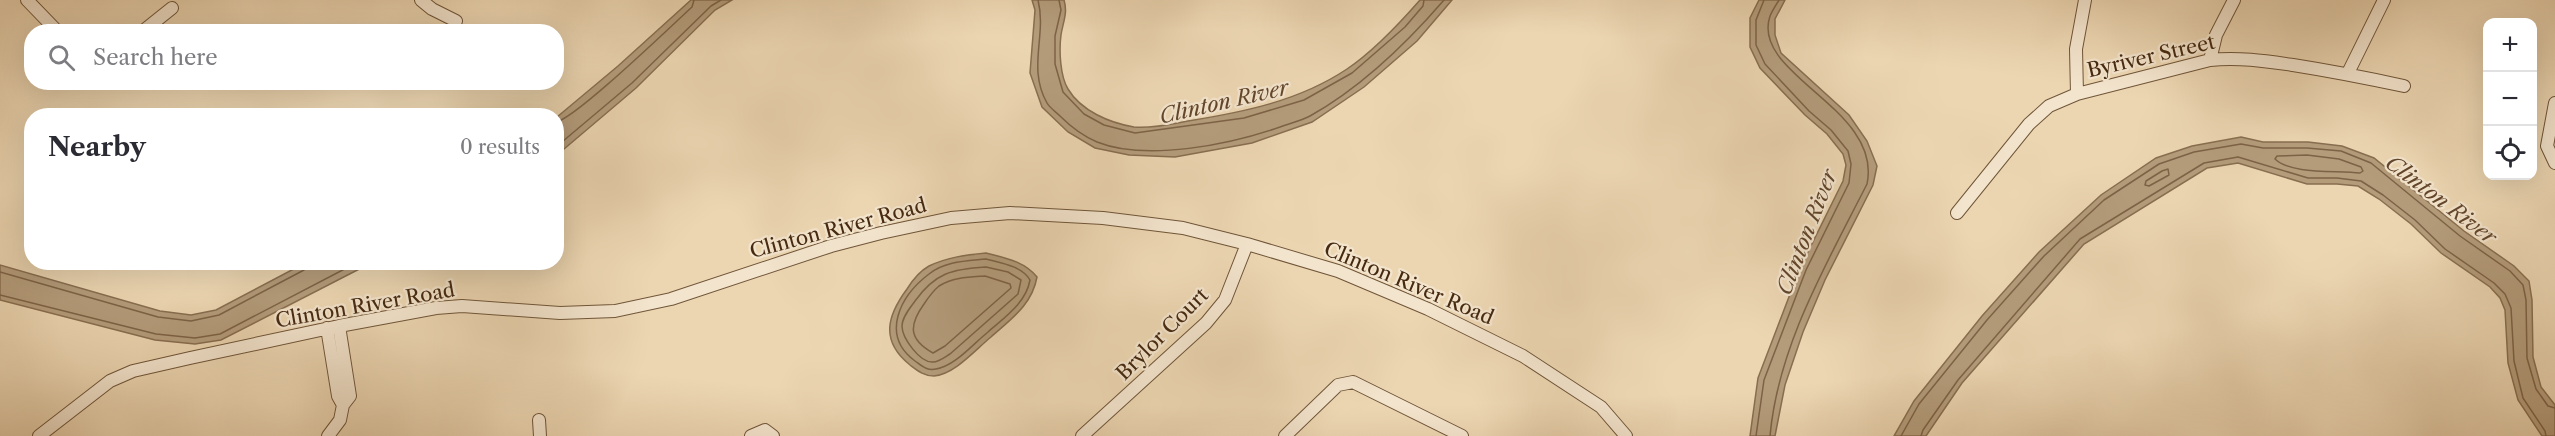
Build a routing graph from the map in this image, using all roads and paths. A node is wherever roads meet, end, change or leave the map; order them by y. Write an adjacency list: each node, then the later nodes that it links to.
1 (27, 0): 8 (street)
2 (421, 0): 7 (street)
3 (2085, 0): 13 (street)
4 (2234, 0): 10 (street)
5 (2384, 0): 11 (street)
6 (171, 8): 9 (street)
7 (456, 21)
8 (50, 24)
9 (152, 24)
10 (2210, 60): 11 (street, Byriver Street); 13 (street, Byriver Street)
11 (2348, 73): 12 (street, Byriver Street)
12 (2404, 86)
13 (2077, 94): 16 (street, Byriver Street)
14 (2555, 103): 15 (street)
15 (2555, 163)
16 (1957, 213)
17 (1247, 244): 18 (street, Clinton River Road); 25 (street, Brylor Court); 28 (street, Clinton River Road)
18 (333, 327): 21 (street, Clinton River Road); 22 (street)
19 (539, 420): 23 (street)
20 (769, 433): 24 (street)
21 (39, 436)
22 (328, 436)
23 (540, 436)
24 (751, 436)
25 (1082, 436)
26 (1285, 436): 27 (street)
27 (1462, 436)
28 (1626, 436)

